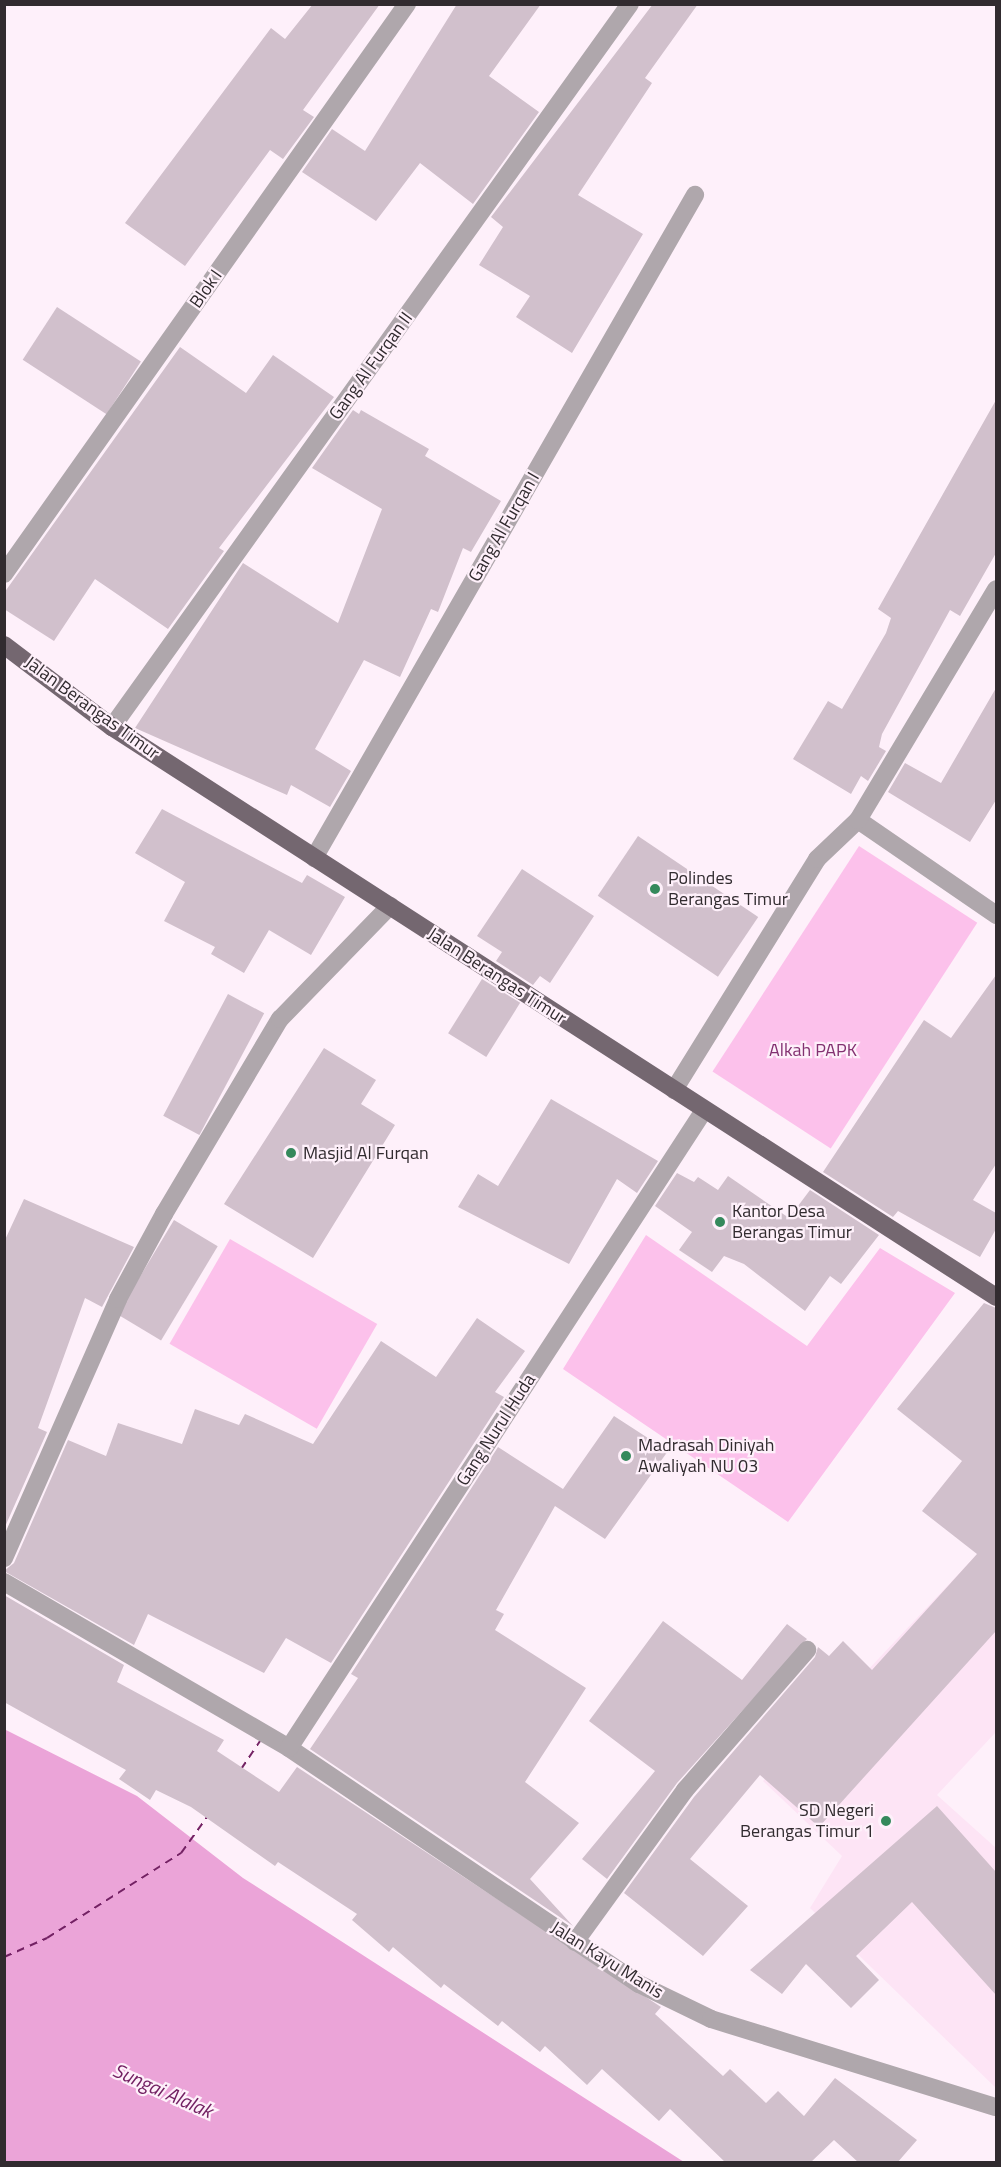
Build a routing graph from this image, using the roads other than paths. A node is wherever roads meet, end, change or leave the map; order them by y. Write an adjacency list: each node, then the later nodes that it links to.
1 (407, 4): 4 (street, Blok I)
2 (630, 4): 7 (street, Gang Al Furqan II)
3 (695, 195): 9 (street, Gang Al Furqan I)
4 (4, 574)
5 (996, 590): 8 (street)
6 (4, 645): 7 (main road, Jalan Berangas Timur)
7 (112, 727): 9 (main road, Jalan Berangas Timur)
8 (858, 820): 11 (street); 12 (street)
9 (314, 858): 10 (main road, Jalan Berangas Timur)
10 (390, 906): 12 (main road, Jalan Berangas Timur); 15 (street)
11 (996, 915)
12 (674, 1090): 13 (main road, Jalan Berangas Timur)
13 (703, 1112): 14 (main road, Jalan Berangas Timur); 18 (street, Gang Nurul Huda)
14 (996, 1298)
15 (4, 1558)
16 (4, 1582): 18 (street, Jalan Kayu Manis)
17 (807, 1650): 19 (street)
18 (289, 1748): 19 (street, Jalan Kayu Manis)
19 (575, 1942): 20 (street, Jalan Kayu Manis)
20 (996, 2107)

